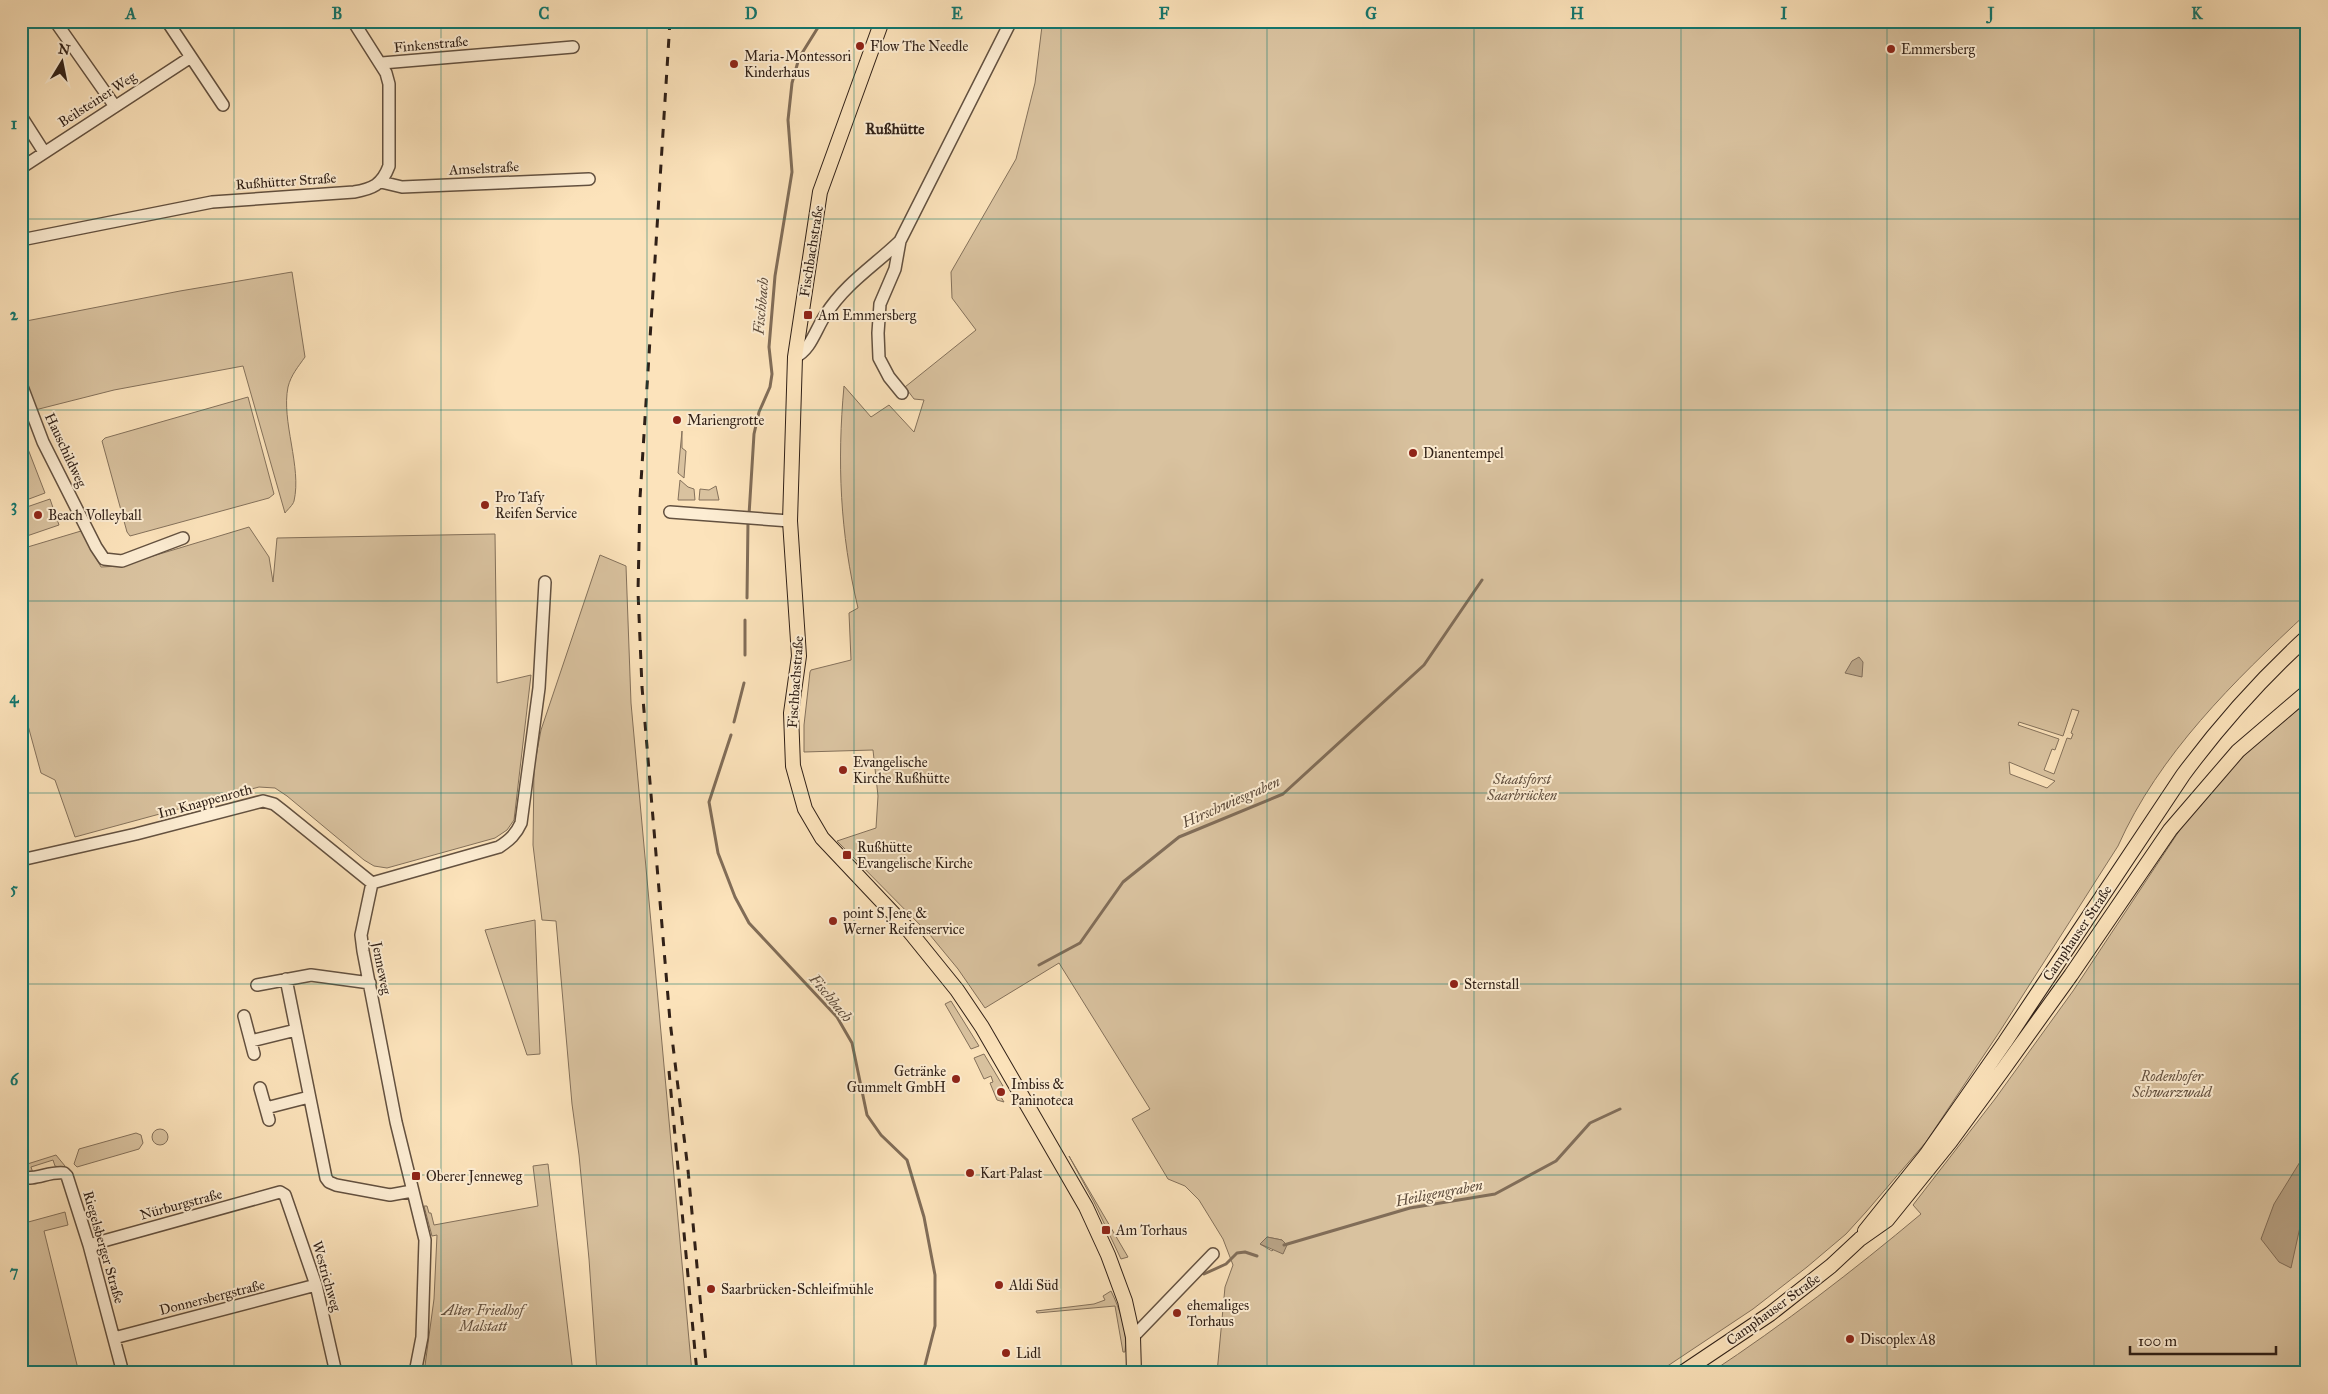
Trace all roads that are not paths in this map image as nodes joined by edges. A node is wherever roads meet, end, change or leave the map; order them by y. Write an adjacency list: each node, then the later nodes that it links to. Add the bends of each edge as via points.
1 (55, 21): 10 (street)
2 (167, 21): 7 (street)
3 (353, 21): 8 (street)
4 (882, 21): 18 (main road, Fischbachstraße, via 820,192)
5 (1011, 21): 17 (street)
6 (573, 47): 8 (street, Finkenstraße)
7 (191, 57): 9 (street); 10 (street, Beilsteiner Weg)
8 (382, 63): 15 (street, via 389,84 389,166)
9 (223, 105)
10 (114, 106): 12 (street, Beilsteiner Weg)
11 (21, 116): 12 (street)
12 (44, 152): 13 (street, Beilsteiner Weg)
13 (21, 168)
14 (589, 179): 15 (street, Amselstraße, via 402,187)
15 (381, 182): 16 (street, Rußhütter Straße, via 368,190 354,192 212,202)
16 (21, 240)
17 (900, 241): 18 (street, via 846,287 804,352); 20 (street, via 895,269 880,304 878,350 882,366)
18 (795, 357): 22 (main road, Fischbachstraße)
19 (21, 384): 23 (street, Hauschildweg, via 43,442 104,558 122,562)
20 (902, 393)
21 (670, 512): 22 (street)
22 (790, 521): 47 (main road, Fischbachstraße, via 798,642 791,719 793,766 805,809 822,838 924,946 982,1027 1086,1207 1125,1300)
23 (183, 538)
24 (545, 582): 28 (street, via 539,688 522,823 517,832 499,847)
25 (2307, 637): 43 (main road, Camphauser Straße, via 2214,733 1926,1155)
26 (2307, 692): 43 (main road, Camphauser Straße, via 2238,751 2201,792 2148,861 2071,975 1950,1142 1887,1220)
27 (21, 860): 28 (street, Im Knappenroth, via 263,801 284,811)
28 (372, 883): 30 (street, Jenneweg, via 360,934)
29 (286, 979): 30 (street, via 322,975); 31 (street); 33 (street)
30 (370, 983): 41 (street, Jenneweg)
31 (257, 985)
32 (244, 1016): 34 (street)
33 (296, 1030): 34 (street); 37 (street)
34 (251, 1042): 35 (street)
35 (254, 1054)
36 (260, 1088): 38 (street)
37 (309, 1097): 38 (street); 41 (street, via 329,1182 384,1195)
38 (266, 1108): 39 (street)
39 (269, 1120)
40 (22, 1178): 44 (street, Riegelsberger Straße, via 64,1173)
41 (412, 1191): 51 (street, Jenneweg, via 426,1250 422,1337)
42 (280, 1192): 44 (street, Nürburgstraße); 46 (street, Westrichweg, via 285,1194)
43 (1860, 1239): 53 (main road, Camphauser Straße, via 1789,1300)
44 (89, 1245): 48 (street, Riegelsberger Straße)
45 (1213, 1254): 47 (street)
46 (316, 1286): 48 (street, Donnersbergstraße); 50 (street, Westrichweg)
47 (1134, 1337): 52 (main road)
48 (114, 1338): 49 (street, Riegelsberger Straße)
49 (123, 1373)
50 (336, 1373)
51 (415, 1373)
52 (1134, 1373)
53 (1682, 1373)

